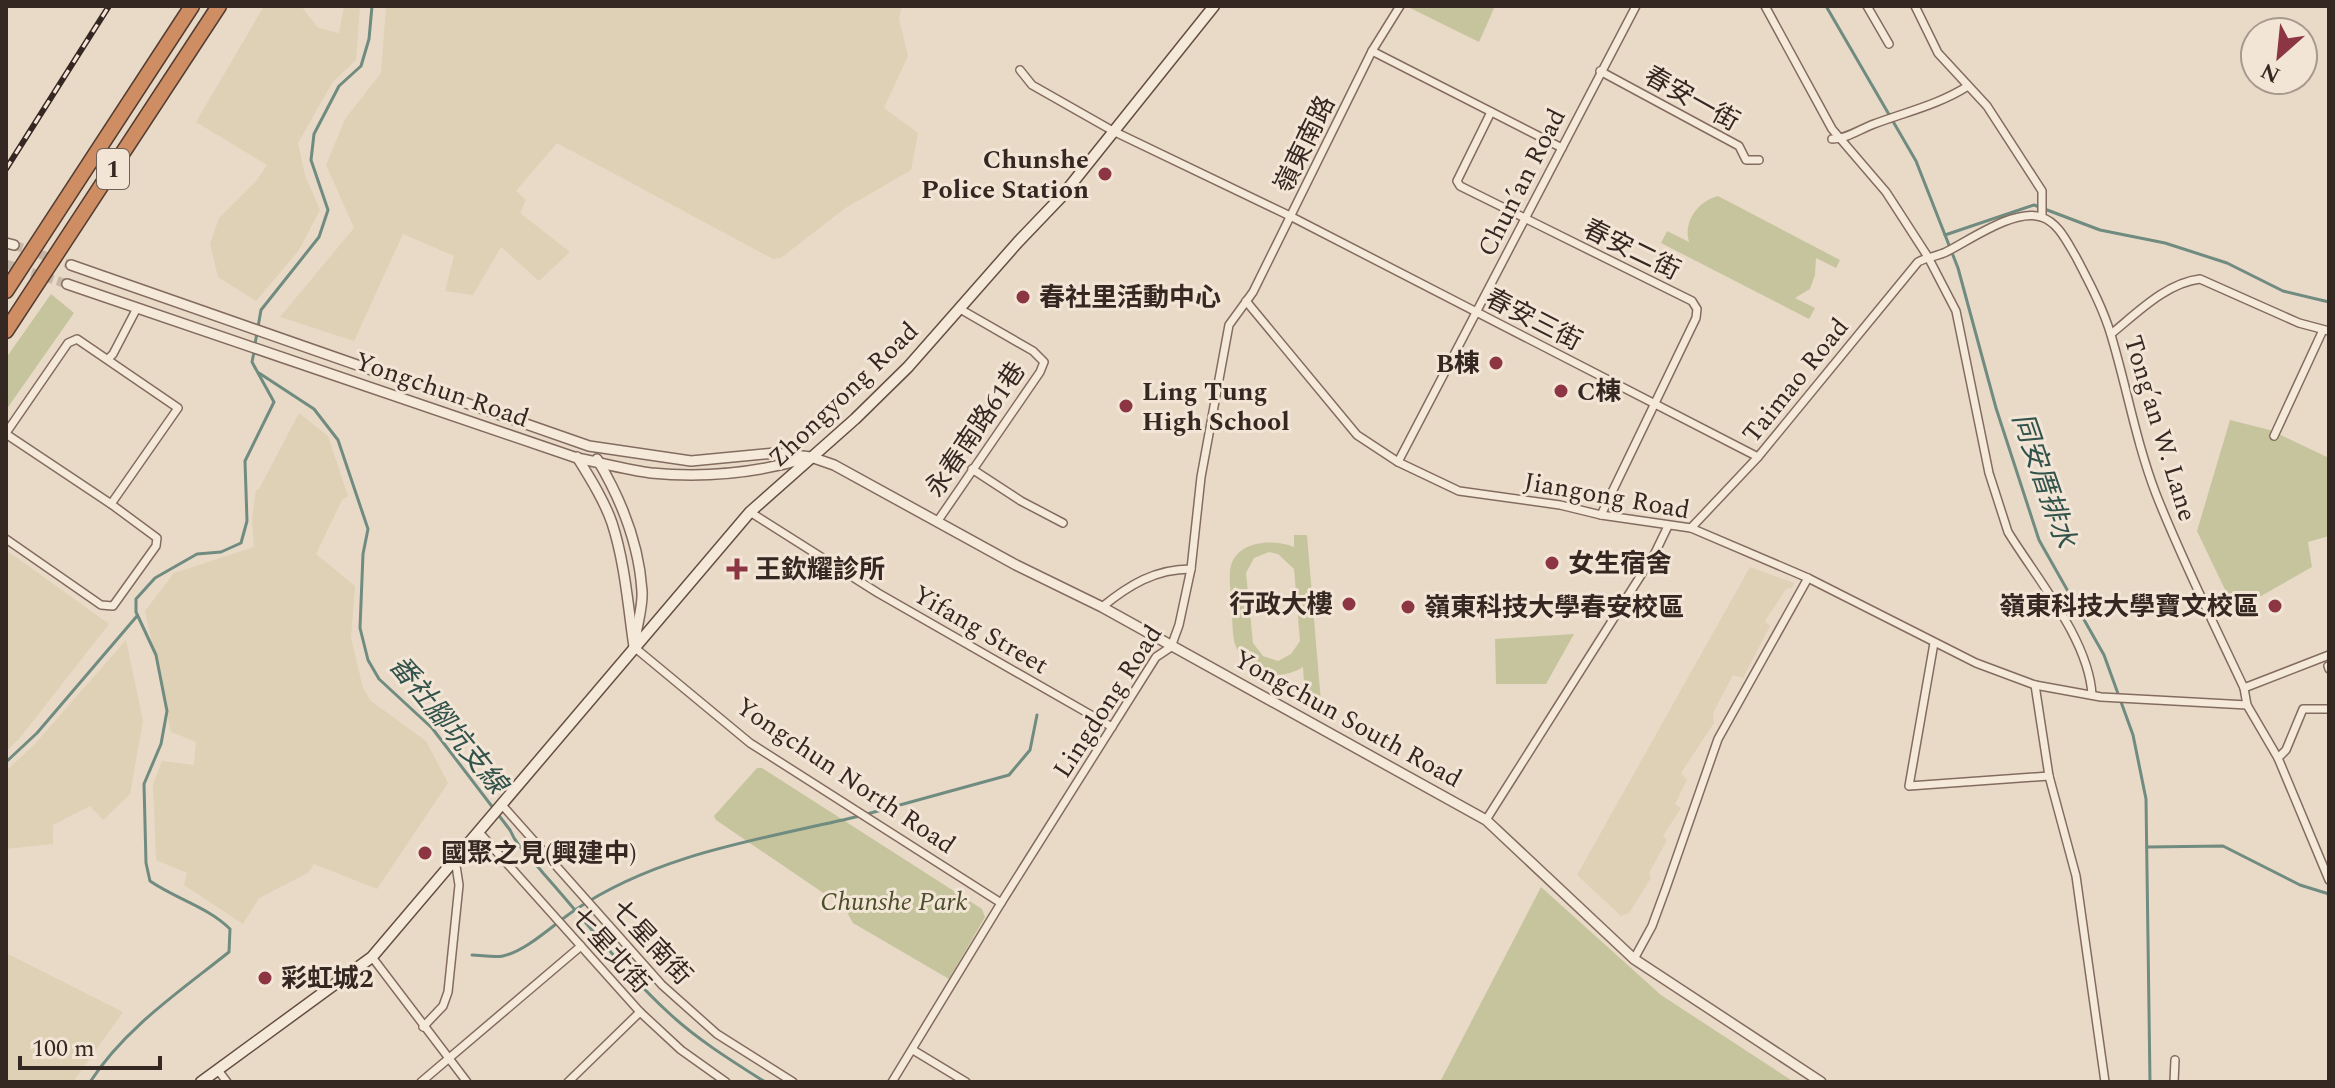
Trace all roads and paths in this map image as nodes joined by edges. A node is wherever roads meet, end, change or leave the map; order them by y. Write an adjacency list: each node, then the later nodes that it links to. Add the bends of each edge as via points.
1 (192, 6): 25 (highway, 1)
2 (219, 6): 31 (highway, 1)
3 (1214, 6): 15 (main road, Zhongyong Road)
4 (1400, 6): 10 (street, 嶺東南路)
5 (1636, 6): 12 (street, Chun’an Road)
6 (1765, 6): 16 (street)
7 (1867, 6): 9 (street)
8 (1915, 6): 13 (street, via 1938,53)
9 (1889, 44)
10 (1372, 51): 14 (street); 19 (street, 嶺東南路)
11 (1020, 70): 15 (street, via 1032,85)
12 (1600, 71): 17 (street, Chun’an Road); 18 (street, 春安一街, via 1739,146 1746,160)
13 (1968, 86): 16 (street, via 1944,101); 20 (street, via 2042,191)
14 (1491, 112): 17 (street); 21 (street, 春安二街, via 1457,181)
15 (1113, 131): 19 (street); 28 (main road, Zhongyong Road)
16 (1836, 139): 22 (street, via 1886,192)
17 (1562, 148): 21 (street, Chun’an Road)
18 (1759, 160)
19 (1290, 216): 26 (street, 嶺東南路); 29 (street, 春安三街)
20 (2042, 217): 22 (street, via 2021,216); 32 (street, Tong’an W. Lane, via 2057,227 2069,246)
21 (1525, 218): 29 (street, Chun’an Road); 34 (street, 春安二街, via 1692,301 1696,318)
22 (1928, 257): 40 (street, Taimao Road, via 1918,262); 62 (street, via 1960,323 1989,473 2008,532 2081,652)
23 (71, 265): 37 (street, Yongchun Road)
24 (67, 284): 27 (street)
25 (6, 291)
26 (1246, 301): 43 (street, Jiangong Road, via 1346,425); 53 (street, Lingdong Road, via 1229,325 1201,477)
27 (137, 308): 33 (street); 41 (street, Yongchun Road)
28 (960, 309): 39 (main road, Zhongyong Road, via 908,367); 44 (street, 永春南路61巷, via 1044,362)
29 (1477, 312): 34 (street, 春安三街); 43 (street, Chun’an Road)
30 (2326, 330): 32 (street, via 2200,279 2162,293); 36 (street)
31 (6, 331)
32 (2111, 334): 61 (street, Tong’an W. Lane, via 2155,491)
33 (108, 359): 35 (street, via 77,339 68,343); 45 (street, via 178,408)
34 (1654, 403): 40 (street, 春安三街); 47 (street, 春安二街)
35 (6, 434): 45 (street)
36 (2274, 436)
37 (566, 440): 38 (street, Yongchun Road); 41 (street)
38 (589, 446): 39 (street, Yongchun South Road, via 691,461 775,453); 42 (street)
39 (811, 457): 42 (street, via 770,469 696,474 651,473); 46 (main road, Zhongyong Road); 48 (street, Yongchun South Road)
40 (1758, 457): 51 (street, Taimao Road)
41 (577, 458): 42 (street, Yongchun Road); 57 (street, via 612,524)
42 (599, 462): 57 (street, via 638,561 643,594)
43 (1398, 462): 47 (street, Jiangong Road, via 1459,491)
44 (972, 469): 48 (street, 永春南路61巷); 49 (street)
45 (111, 504): 52 (street, via 157,538 113,606 101,605)
46 (750, 512): 57 (main road, Zhongyong Road); 65 (street, Yifang Street, via 878,593)
47 (1601, 515): 50 (street, Jiangong Road)
48 (937, 522): 55 (street, Yongchun South Road)
49 (1063, 523)
50 (1668, 526): 51 (street, Jiangong Road); 69 (street)
51 (1691, 528): 54 (street, Jiangong Road)
52 (6, 539)
53 (1191, 569): 55 (street, via 1152,575); 58 (street, Lingdong Road)
54 (1808, 578): 56 (street, Jiangong Road); 76 (street, via 1718,739 1652,926)
55 (1102, 607): 58 (street, Yongchun South Road)
56 (1934, 643): 60 (street, Jiangong Road); 67 (street, via 1909,786)
57 (634, 647): 68 (main road, Zhongyong Road); 73 (street, Yongchun North Road, via 750,743)
58 (1171, 647): 65 (street, Lingdong Road, via 1156,657); 69 (street, Yongchun South Road)
59 (2329, 655): 61 (street)
60 (2035, 685): 62 (street, Jiangong Road); 67 (street)
61 (2244, 688): 63 (street, Tong’an W. Lane)
62 (2096, 696): 63 (street, Jiangong Road)
63 (2247, 705): 66 (street)
64 (2329, 709): 66 (street, via 2303,709)
65 (1112, 727): 73 (street, Lingdong Road)
66 (2278, 758): 72 (street)
67 (2049, 776): 93 (street, via 2076,876)
68 (500, 807): 70 (main road, Zhongyong Road); 89 (street, 七星南街, via 662,985 717,1034)
69 (1486, 820): 76 (street, Yongchun South Road)
70 (481, 827): 71 (main road); 74 (street, 七星北街)
71 (455, 857): 75 (main road); 78 (street, via 459,885 448,992 443,1006)
72 (2329, 880)
73 (1001, 903): 79 (street, Lingdong Road)
74 (581, 946): 77 (street, 七星北街); 80 (street)
75 (372, 957): 78 (street); 82 (main road)
76 (1634, 959): 92 (street, Yongchun South Road)
77 (640, 1012): 87 (street); 88 (street, 七星北街)
78 (423, 1027): 80 (street)
79 (913, 1050): 90 (street, Lingdong Road); 91 (street)
80 (448, 1059): 85 (street); 86 (street)
81 (2175, 1060): 94 (street)
82 (218, 1070): 83 (main road); 84 (street)
83 (201, 1082)
84 (227, 1082)
85 (421, 1082)
86 (467, 1082)
87 (568, 1082)
88 (726, 1082)
89 (793, 1082)
90 (892, 1082)
91 (966, 1082)
92 (1821, 1082)
93 (2105, 1082)
94 (2174, 1082)

